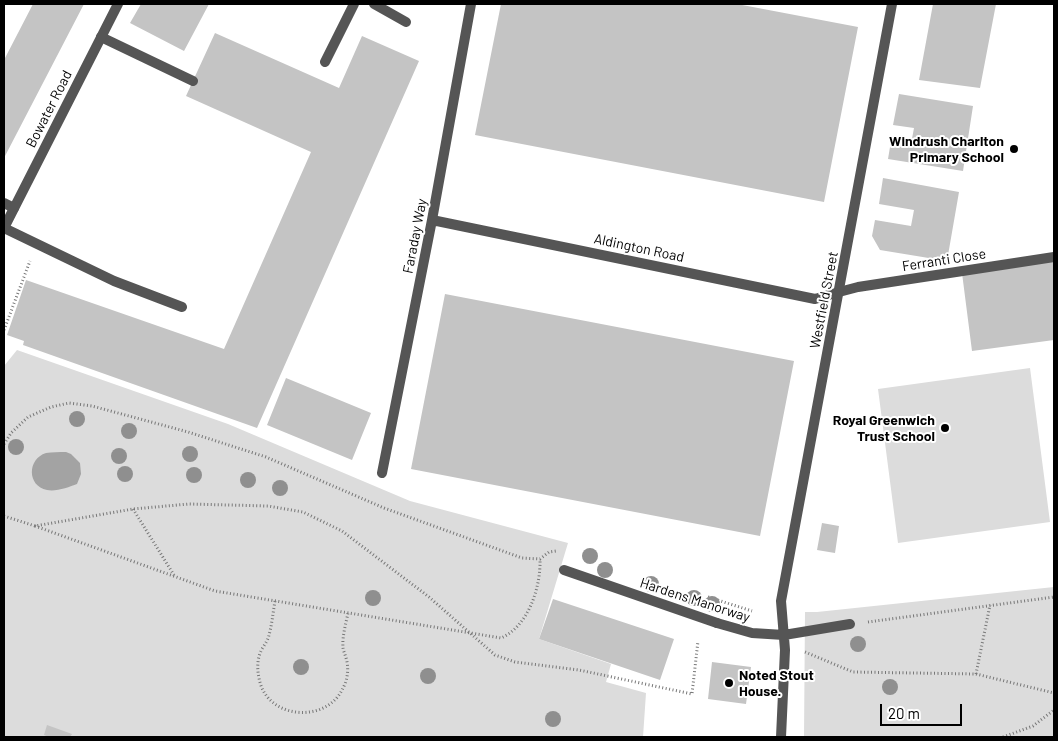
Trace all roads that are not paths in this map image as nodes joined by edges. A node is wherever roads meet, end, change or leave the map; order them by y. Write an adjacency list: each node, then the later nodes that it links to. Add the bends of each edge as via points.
1 (118, 4): 7 (street, Bowater Road)
2 (354, 4): 8 (street)
3 (374, 4): 6 (street)
4 (471, 4): 12 (street, Faraday Way)
5 (892, 4): 15 (street, Westfield Street)
6 (406, 22)
7 (101, 37): 9 (street); 11 (street, Bowater Road)
8 (325, 62)
9 (193, 81)
10 (4, 203): 11 (street)
11 (14, 208): 13 (street, Bowater Road)
12 (432, 220): 15 (street, Aldington Road, via 815,299); 17 (street, Faraday Way)
13 (4, 228): 16 (street, via 114,281)
14 (1054, 257): 15 (street, Ferranti Close)
15 (839, 292): 20 (street, Westfield Street, via 781,601)
16 (182, 308)
17 (382, 474)
18 (564, 570): 20 (street, Hardens Manorway, via 717,623 752,633)
19 (850, 624): 20 (street, Hardens Manorway)
20 (784, 636): 21 (street, Westfield Street)
21 (781, 737)

